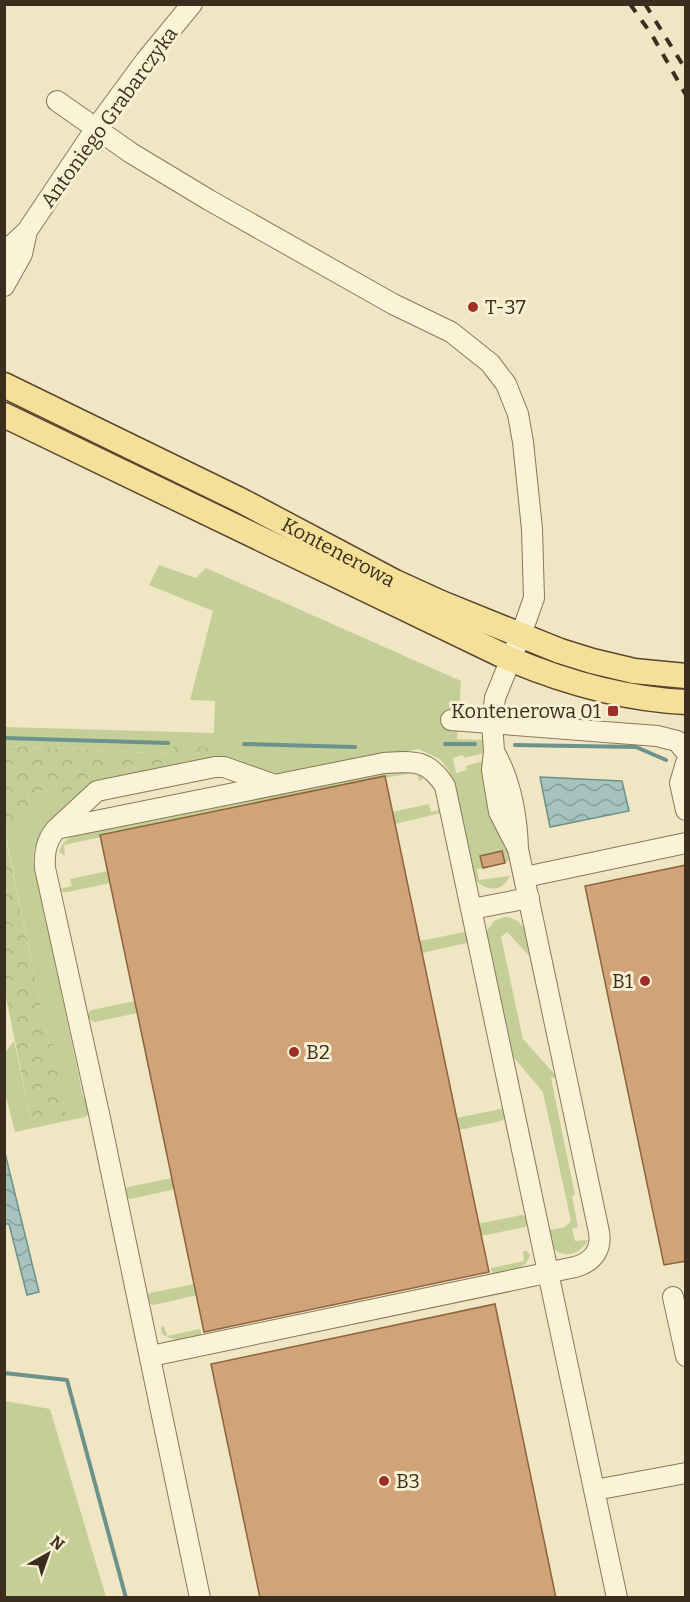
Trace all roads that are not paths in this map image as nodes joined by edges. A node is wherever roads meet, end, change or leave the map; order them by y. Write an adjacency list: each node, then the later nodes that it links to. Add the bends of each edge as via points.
1 (192, 4): 3 (street, Antoniego Grabarczyka)
2 (57, 101): 3 (street)
3 (96, 128): 4 (street, Antoniego Grabarczyka); 9 (street, via 209,200 393,304 451,332 490,363 506,384 518,414 526,474 534,598)
4 (27, 231): 5 (street, Antoniego Grabarczyka); 6 (street, Antoniego Grabarczyka, via 22,254)
5 (4, 255)
6 (4, 286)
7 (4, 385): 9 (main road, Kontenerowa, via 273,516 395,582)
8 (4, 415): 10 (main road, Kontenerowa)
9 (521, 636): 10 (street); 11 (main road, Kontenerowa, via 592,661 634,671)
10 (510, 659): 12 (main road, Kontenerowa, via 588,687 633,697); 14 (street, via 495,698)
11 (686, 676)
12 (686, 702)
13 (451, 720): 14 (street)
14 (492, 722): 15 (street, via 657,736 677,741); 21 (street, via 492,775 498,807 518,849)
15 (686, 752)
16 (686, 764): 18 (street, via 680,783)
17 (275, 784): 19 (street); 19 (street, via 215,767 97,790); 23 (street, via 384,763 427,766 445,786)
18 (686, 810)
19 (57, 829): 26 (street, via 47,844 45,868)
20 (686, 843): 21 (street)
21 (525, 877): 22 (street)
22 (529, 898): 23 (street); 24 (street, via 600,1239 596,1254 586,1263)
23 (472, 909): 24 (street)
24 (548, 1272): 26 (street); 29 (street)
25 (673, 1297): 27 (street)
26 (151, 1356): 30 (street)
27 (686, 1356)
28 (686, 1473): 29 (street)
29 (595, 1490): 31 (street)
30 (200, 1598)
31 (617, 1598)

